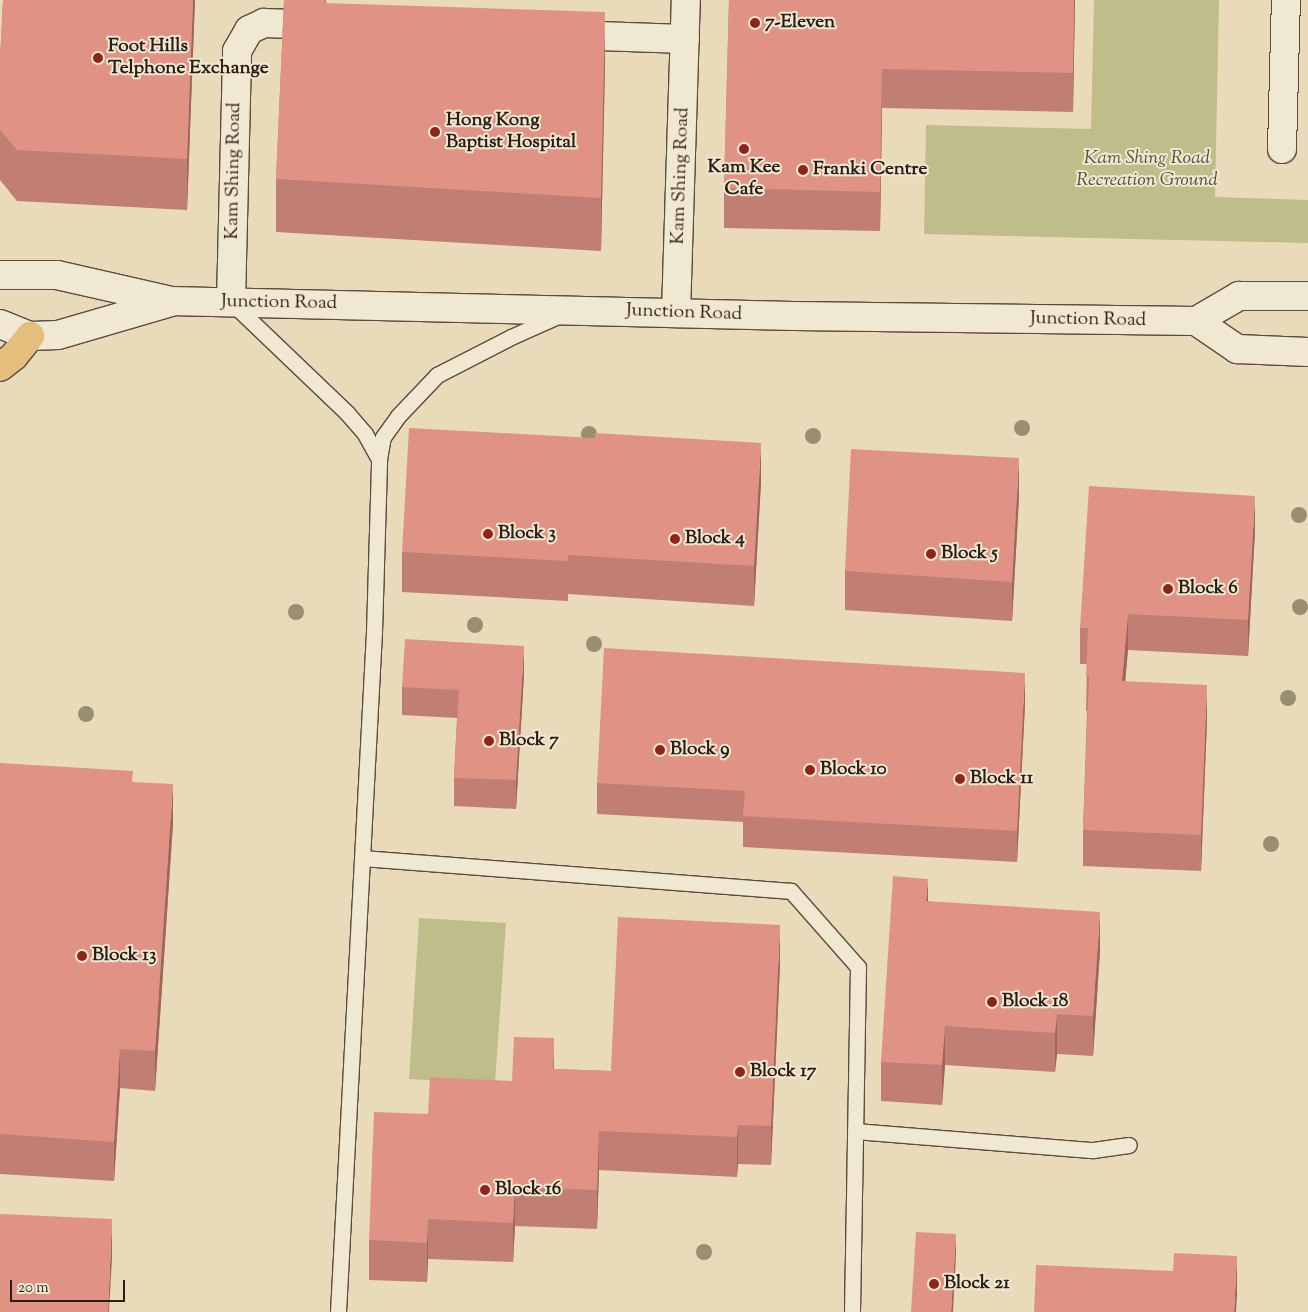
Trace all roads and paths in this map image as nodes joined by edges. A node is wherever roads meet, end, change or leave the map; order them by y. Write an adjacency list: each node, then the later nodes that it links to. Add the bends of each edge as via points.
1 (686, 0): 5 (main road, Kam Shing Road)
2 (1286, 0): 6 (main road)
3 (342, 26): 10 (main road, Kam Shing Road, via 264,23 249,30 237,51)
4 (547, 34): 5 (main road)
5 (685, 39): 12 (main road, Kam Shing Road)
6 (1282, 149)
7 (0, 275): 9 (main road, Junction Road, via 56,275)
8 (1308, 296): 13 (main road, via 1239,296)
9 (171, 301): 10 (main road, Junction Road); 15 (main road, Junction Road, via 58,335)
10 (231, 302): 11 (main road, Junction Road); 18 (lane, via 347,413 365,434)
11 (573, 310): 12 (main road, Junction Road); 18 (lane, via 437,375 383,437)
12 (676, 313): 13 (main road, Junction Road)
13 (1196, 321): 16 (main road, via 1237,348)
14 (0, 324): 15 (main road, Junction Road)
15 (30, 336): 17 (main road)
16 (1308, 352)
17 (0, 367)
18 (379, 459): 19 (lane)
19 (363, 858): 20 (lane, via 791,891 858,966); 22 (lane)
20 (855, 1131): 21 (lane, via 1093,1150); 23 (lane)
21 (1129, 1145)
22 (338, 1312)
23 (852, 1312)

